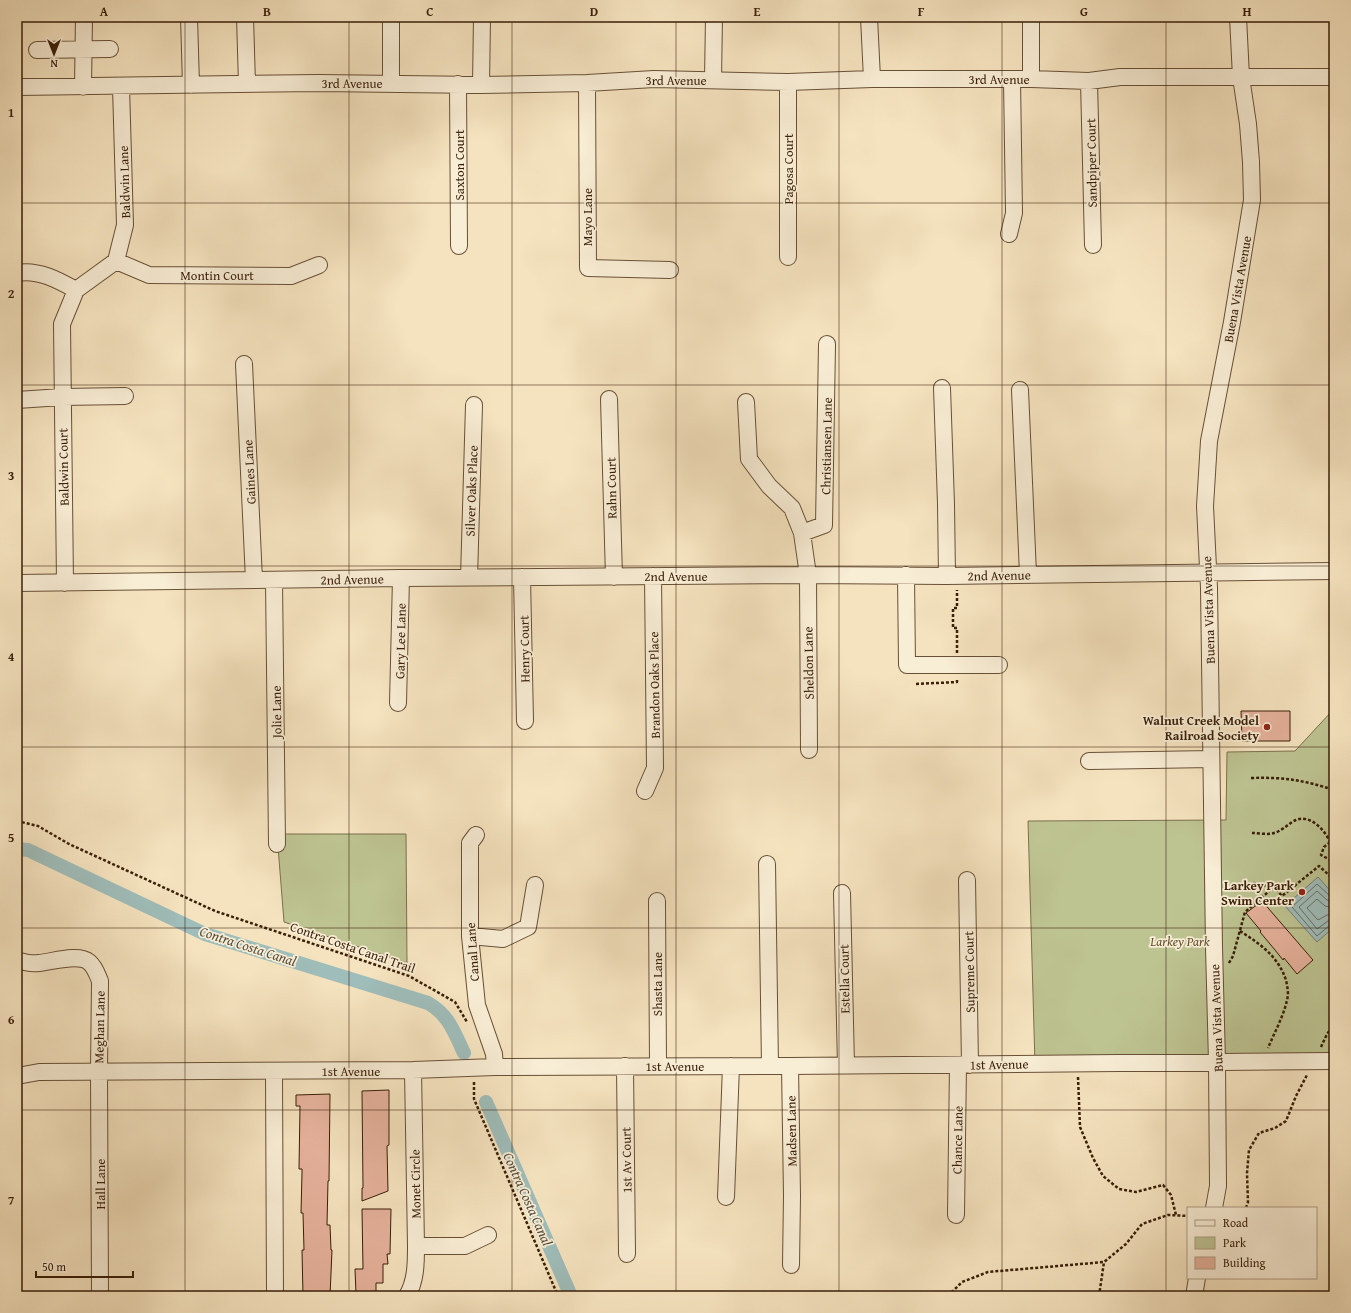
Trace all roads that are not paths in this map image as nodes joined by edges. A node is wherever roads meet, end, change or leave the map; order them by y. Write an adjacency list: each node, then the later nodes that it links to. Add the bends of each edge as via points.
1 (84, 17): 10 (street)
2 (189, 17): 26 (street)
3 (246, 17): 23 (street)
4 (391, 17): 21 (street)
5 (482, 17): 25 (street)
6 (714, 17): 18 (street)
7 (869, 17): 15 (street)
8 (1031, 17): 17 (street)
9 (1238, 17): 13 (street, Buena Vista Avenue)
10 (84, 49): 11 (street); 12 (street); 28 (street)
11 (110, 49)
12 (37, 50)
13 (1241, 77): 14 (street, 3rd Avenue); 19 (street, 3rd Avenue, via 1120,77); 51 (street, Buena Vista Avenue, via 1248,124 1252,200 1209,441 1205,506)
14 (1334, 78)
15 (872, 79): 16 (street, 3rd Avenue); 20 (street, 3rd Avenue)
16 (1012, 79): 17 (street, 3rd Avenue); 30 (street, via 1014,213)
17 (1031, 79): 19 (street, 3rd Avenue)
18 (713, 80): 20 (street, 3rd Avenue); 22 (street, 3rd Avenue, via 654,79)
19 (1089, 81): 31 (street, Sandpiper Court)
20 (788, 82): 33 (street, Pagosa Court)
21 (391, 83): 23 (street, 3rd Avenue); 24 (street, 3rd Avenue)
22 (587, 83): 25 (street, 3rd Avenue); 36 (street, Mayo Lane, via 588,268)
23 (247, 84): 26 (street, 3rd Avenue)
24 (458, 84): 25 (street, 3rd Avenue); 32 (street, Saxton Court)
25 (481, 85)
26 (191, 86): 29 (street, 3rd Avenue)
27 (17, 87): 28 (street, 3rd Avenue)
28 (83, 87): 29 (street, 3rd Avenue)
29 (121, 87): 34 (street, Baldwin Lane, via 125,224)
30 (1009, 234)
31 (1093, 244)
32 (459, 246)
33 (788, 257)
34 (116, 261): 35 (street, Montin Court, via 149,275 291,276); 38 (street)
35 (319, 265)
36 (670, 270)
37 (17, 273): 38 (street, via 28,271 58,279)
38 (76, 290): 44 (street, via 62,324)
39 (827, 344): 49 (street, Christiansen Lane, via 824,525)
40 (244, 364): 60 (street, Gaines Lane)
41 (942, 388): 62 (street)
42 (1020, 390): 52 (street)
43 (125, 396): 44 (street)
44 (62, 397): 45 (street); 64 (street, Baldwin Court)
45 (17, 400)
46 (610, 400): 56 (street, Rahn Court)
47 (746, 402): 49 (street, Sheldon Lane, via 749,459 768,486 792,508)
48 (474, 405): 58 (street, Silver Oaks Place)
49 (802, 533): 53 (street, Sheldon Lane)
50 (1334, 571): 51 (street, 2nd Avenue)
51 (1208, 572): 52 (street, 2nd Avenue); 69 (street, Buena Vista Avenue)
52 (1028, 574): 62 (street, 2nd Avenue)
53 (808, 575): 54 (street, 2nd Avenue); 55 (street, 2nd Avenue); 68 (street, Sheldon Lane)
54 (906, 575): 62 (street, 2nd Avenue); 65 (street, via 908,665)
55 (653, 576): 56 (street, 2nd Avenue); 71 (street, Brandon Oaks Place, via 655,768)
56 (614, 577): 59 (street, 2nd Avenue)
57 (401, 578): 58 (street, 2nd Avenue); 61 (street, 2nd Avenue); 66 (street, Gary Lee Lane)
58 (469, 578): 59 (street, 2nd Avenue)
59 (522, 578): 67 (street, Henry Court)
60 (254, 580): 61 (street, 2nd Avenue); 64 (street, 2nd Avenue)
61 (274, 580): 73 (street, Jolie Lane)
62 (952, 582)
63 (17, 583): 64 (street, 2nd Avenue)
64 (65, 583)
65 (999, 665)
66 (398, 703)
67 (525, 721)
68 (809, 750)
69 (1211, 759): 70 (street); 82 (street, Buena Vista Avenue)
70 (1089, 761)
71 (645, 791)
72 (476, 835): 79 (street, Canal Lane, via 470,843)
73 (277, 844)
74 (767, 864): 88 (street)
75 (968, 880): 84 (street, Supreme Court)
76 (535, 885): 79 (street, via 528,927 503,939)
77 (842, 893): 83 (street, Estella Court)
78 (657, 901): 86 (street, Shasta Lane)
79 (470, 936): 90 (street, Canal Lane, via 477,1005 494,1054)
80 (17, 960): 93 (street, Meghan Lane, via 38,963 81,959 88,961 96,971 100,981)
81 (1334, 1060): 82 (street, 1st Avenue)
82 (1217, 1062): 84 (street, 1st Avenue); 96 (street, Buena Vista Avenue, via 1218,1186)
83 (846, 1065): 84 (street, 1st Avenue); 89 (street, 1st Avenue)
84 (964, 1065): 97 (street, Chance Lane)
85 (625, 1066): 86 (street, 1st Avenue); 90 (street, 1st Avenue); 100 (street, 1st Av Court)
86 (658, 1066): 87 (street, 1st Avenue)
87 (731, 1066): 88 (street, 1st Avenue); 95 (street)
88 (770, 1066): 89 (street, 1st Avenue)
89 (790, 1066): 101 (street, Madsen Lane)
90 (495, 1067): 91 (street, 1st Avenue)
91 (413, 1070): 92 (street, 1st Avenue); 99 (street, Monet Circle)
92 (274, 1071): 93 (street, 1st Avenue); 104 (street)
93 (99, 1072): 94 (street, 1st Avenue, via 39,1072); 103 (street, Hall Lane)
94 (17, 1076)
95 (726, 1197)
96 (1214, 1207)
97 (956, 1215)
98 (488, 1235): 99 (street, via 465,1246)
99 (416, 1246): 105 (street, Monet Circle, via 415,1271)
100 (627, 1254)
101 (791, 1265)
102 (1197, 1279): 106 (street)
103 (100, 1296)
104 (275, 1296)
105 (407, 1296)
106 (1194, 1296)

